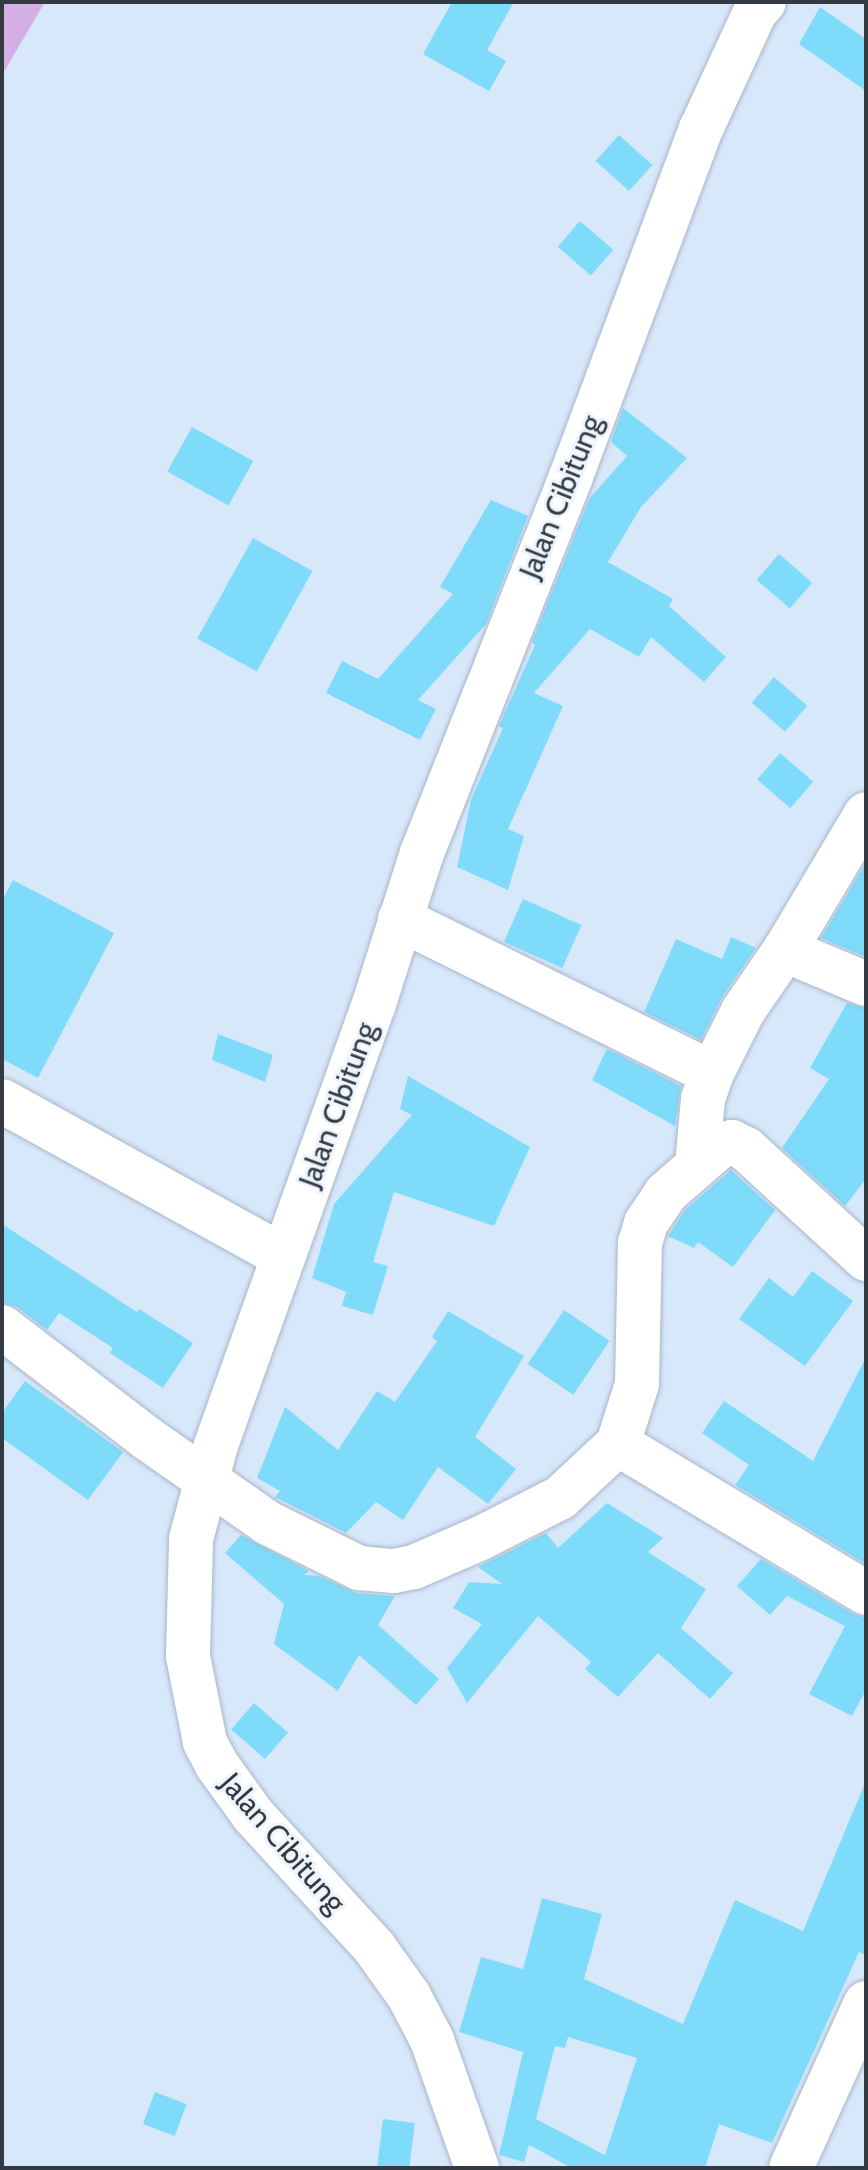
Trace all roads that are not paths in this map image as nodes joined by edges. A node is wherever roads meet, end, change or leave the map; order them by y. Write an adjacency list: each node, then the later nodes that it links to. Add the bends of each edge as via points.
1 (757, 5): 3 (street, Jalan Cibitung, via 659,236)
2 (866, 814): 4 (street)
3 (400, 919): 6 (street); 9 (street, Jalan Cibitung)
4 (785, 950): 5 (street); 6 (street, via 743,1011)
5 (866, 984)
6 (712, 1073): 8 (street, via 703,1099)
7 (2, 1101): 9 (street)
8 (697, 1165): 10 (street, via 727,1143 737,1144 782,1178); 12 (street, via 654,1207 640,1243 637,1384)
9 (283, 1256): 13 (street, Jalan Cibitung)
10 (866, 1259)
11 (2, 1327): 13 (street)
12 (618, 1444): 13 (street, via 560,1498 481,1538 394,1571 344,1563 268,1523); 14 (street)
13 (206, 1478): 16 (street, Jalan Cibitung, via 187,1567 188,1656 205,1742 253,1815 374,1947 409,1996 432,2040)
14 (866, 1593)
15 (866, 2003): 17 (street)
16 (475, 2166)
17 (791, 2168)

